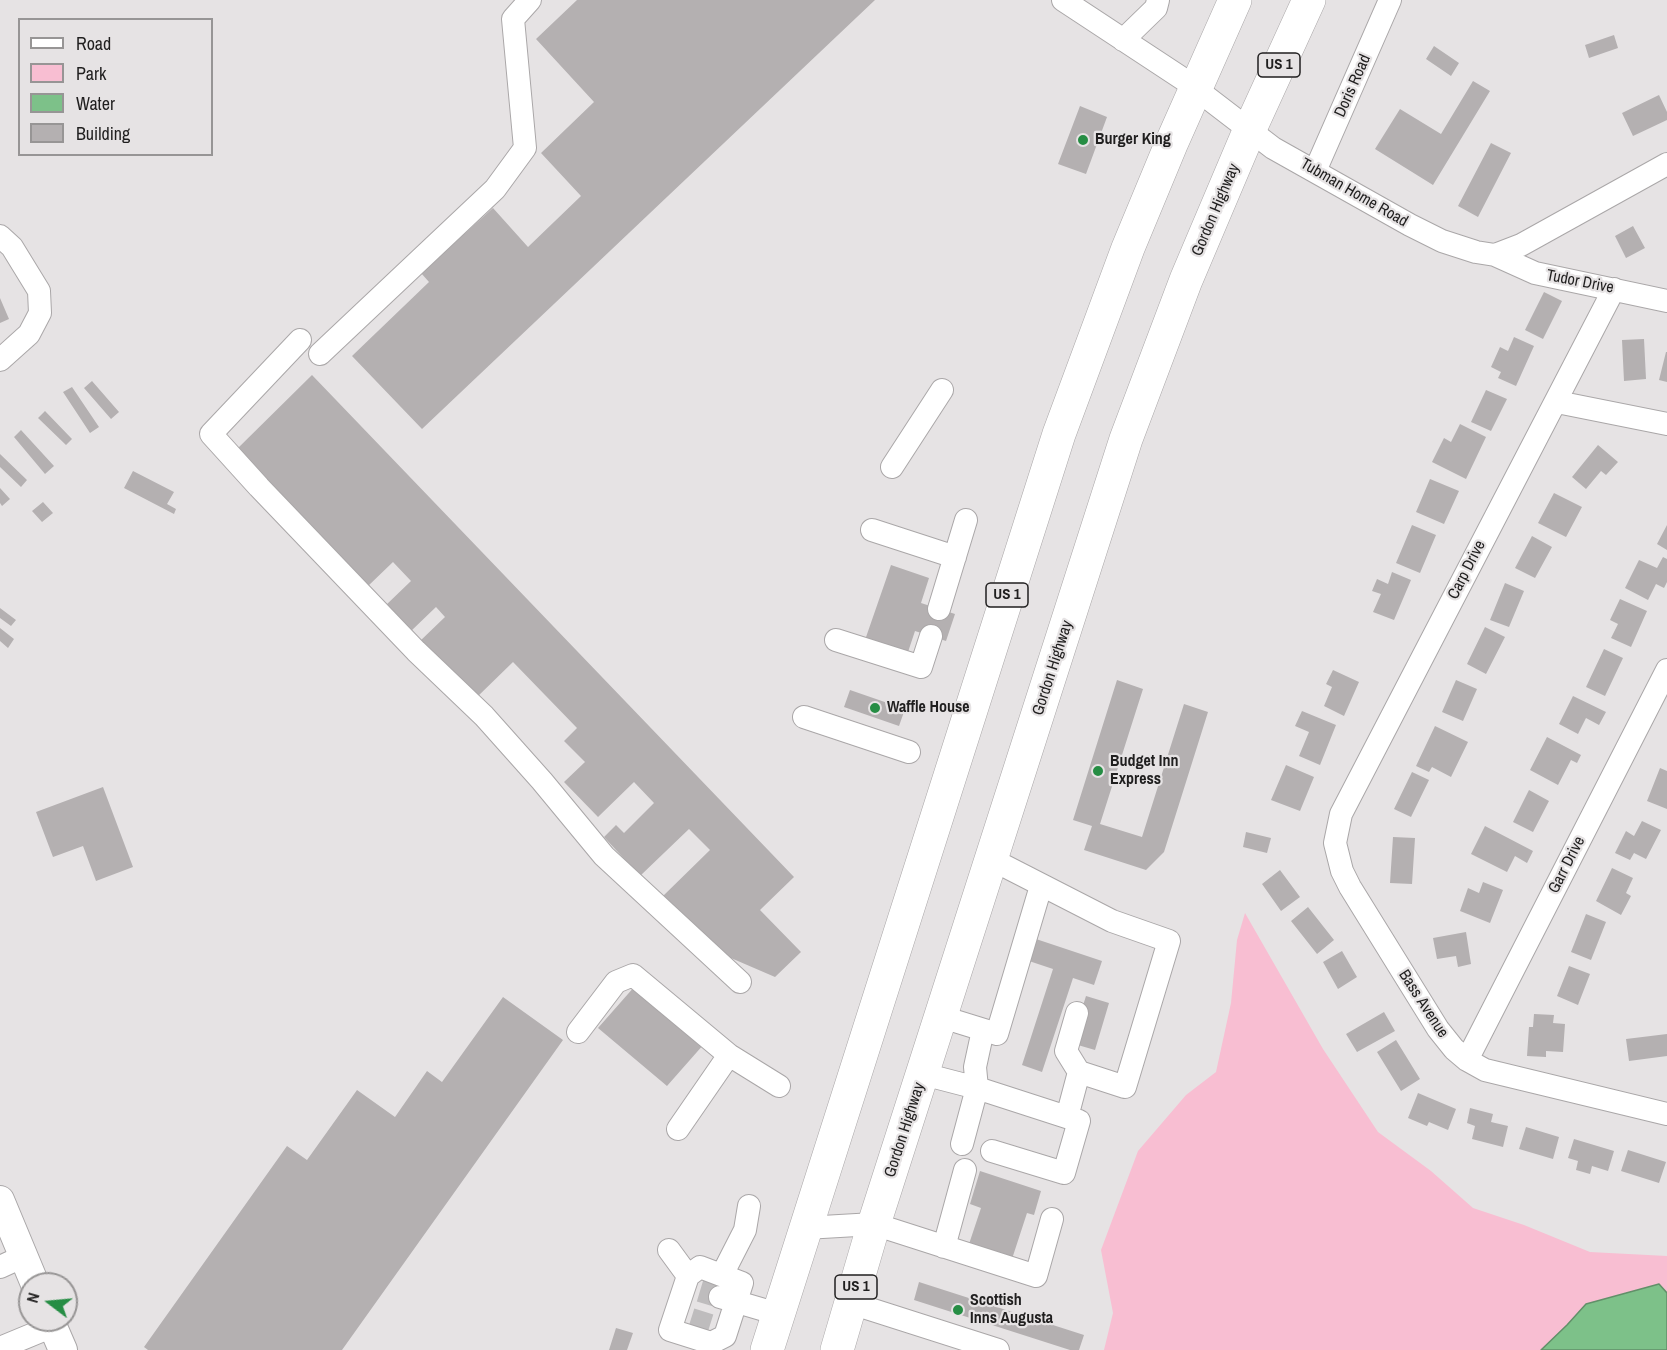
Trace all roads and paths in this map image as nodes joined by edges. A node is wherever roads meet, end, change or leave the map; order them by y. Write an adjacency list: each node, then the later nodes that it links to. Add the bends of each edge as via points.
1 (530, 0): 17 (street, via 513,19 525,148 495,189)
2 (1063, 0): 7 (street, Tubman Home Road)
3 (1158, 0): 7 (street, via 1156,8)
4 (1235, 0): 8 (highway, US 1)
5 (1309, 0): 9 (highway, Gordon Highway / US 1)
6 (1390, 0): 11 (street, Doris Road)
7 (1123, 40): 8 (street, Tubman Home Road)
8 (1195, 88): 9 (street, Tubman Home Road); 56 (highway, US 1, via 1128,248 1059,434)
9 (1250, 129): 11 (street, Tubman Home Road, via 1273,148); 33 (highway, Gordon Highway / US 1, via 1186,280 1126,439)
10 (1667, 164): 13 (street, via 1521,245)
11 (1315, 171): 13 (street, Tubman Home Road, via 1443,241)
12 (0, 236): 18 (street, via 12,247 39,291 40,313 29,334)
13 (1495, 255): 14 (street, Tudor Drive, via 1535,273)
14 (1614, 289): 15 (street, Tudor Drive); 20 (street, Carp Drive)
15 (1667, 301)
16 (300, 340): 35 (street, via 211,434 416,651 484,716 604,856)
17 (320, 354)
18 (0, 360)
19 (942, 390): 22 (street)
20 (1557, 402): 21 (street); 32 (street, Carp Drive, via 1341,814 1335,836)
21 (1667, 424)
22 (892, 467)
23 (966, 520): 25 (street)
24 (872, 530): 25 (street)
25 (955, 557): 26 (street)
26 (939, 609)
27 (931, 636): 28 (street, via 921,667)
28 (836, 640)
29 (1667, 670): 41 (street, Garr Drive)
30 (804, 717): 31 (street)
31 (909, 752)
32 (1336, 856): 41 (street, Bass Avenue, via 1350,887 1438,1029)
33 (991, 859): 34 (street); 37 (highway, Gordon Highway / US 1)
34 (1041, 886): 38 (street, via 997,1034); 42 (street, via 1112,921 1169,941 1125,1087)
35 (740, 982)
36 (1077, 1013): 42 (street, via 1066,1051)
37 (942, 1017): 38 (street); 43 (highway, Gordon Highway / US 1)
38 (983, 1030): 45 (street, via 975,1067)
39 (578, 1032): 40 (street, via 616,982 633,975)
40 (729, 1055): 44 (street); 48 (street)
41 (1467, 1060): 46 (street, Bass Avenue, via 1485,1070)
42 (1079, 1072): 47 (street)
43 (923, 1074): 45 (street); 55 (highway, Gordon Highway / US 1)
44 (779, 1086)
45 (977, 1088): 47 (street); 49 (street)
46 (1667, 1114)
47 (1067, 1118): 50 (street, via 1079,1121 1064,1173)
48 (678, 1129)
49 (962, 1144)
50 (992, 1151)
51 (965, 1170): 57 (street)
52 (0, 1200): 59 (main road)
53 (749, 1206): 60 (street, via 745,1230)
54 (1052, 1219): 57 (street, via 1036,1276)
55 (874, 1224): 56 (street); 57 (street); 61 (highway, Gordon Highway / US 1)
56 (805, 1228): 62 (highway, US 1)
57 (944, 1246)
58 (669, 1250): 60 (street)
59 (12, 1262)
60 (709, 1288): 60 (street, via 701,1322); 62 (street)
61 (851, 1304): 66 (highway, Gordon Highway / US 1); 67 (street)
62 (778, 1314): 65 (highway, US 1)
63 (55, 1332): 64 (street)
64 (0, 1348)
65 (766, 1350)
66 (837, 1350)
67 (998, 1350)

